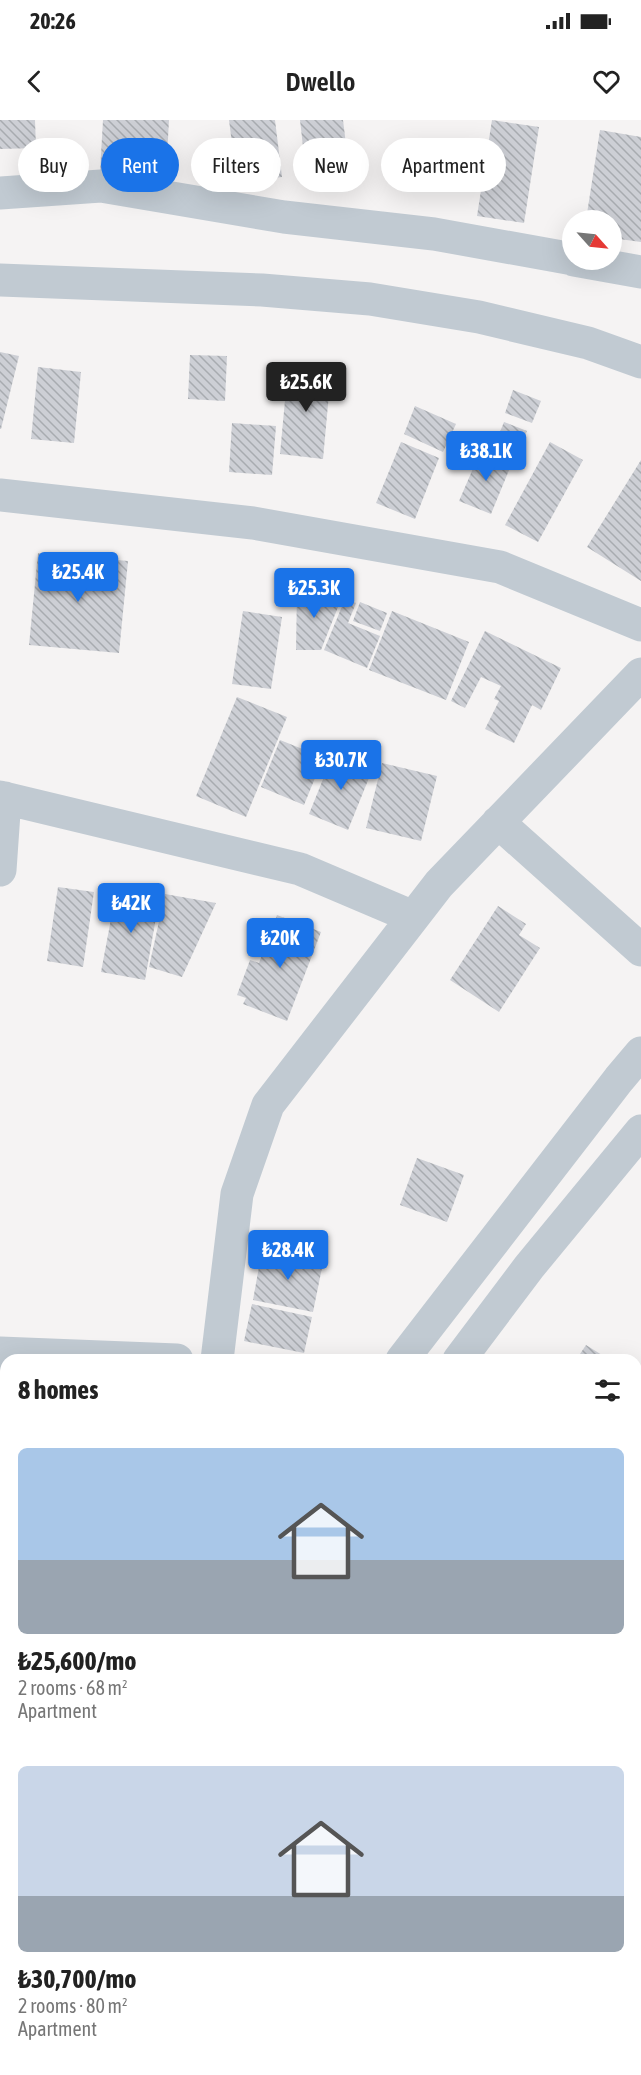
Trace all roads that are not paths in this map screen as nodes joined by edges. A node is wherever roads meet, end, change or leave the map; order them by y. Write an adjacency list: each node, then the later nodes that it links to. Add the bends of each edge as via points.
1 (0, 193): 2 (street, via 101,186 284,217 434,234)
2 (562, 257)
3 (622, 268): 4 (street)
4 (641, 272)
5 (0, 280): 6 (street, via 262,290 370,299 490,319 588,343)
6 (641, 362)
7 (0, 495): 8 (street, via 253,523 500,567)
8 (641, 625)
9 (641, 674): 11 (street)
10 (2, 798): 12 (street); 13 (street, via 300,869)
11 (498, 822): 13 (street); 14 (street)
12 (0, 870)
13 (413, 917): 19 (street, via 268,1105 237,1194)
14 (641, 950)
15 (641, 1053): 20 (street)
16 (641, 1131): 21 (street)
17 (0, 1353): 18 (street)
18 (25, 1354)
19 (218, 1354)
20 (407, 1354)
21 (464, 1354)

